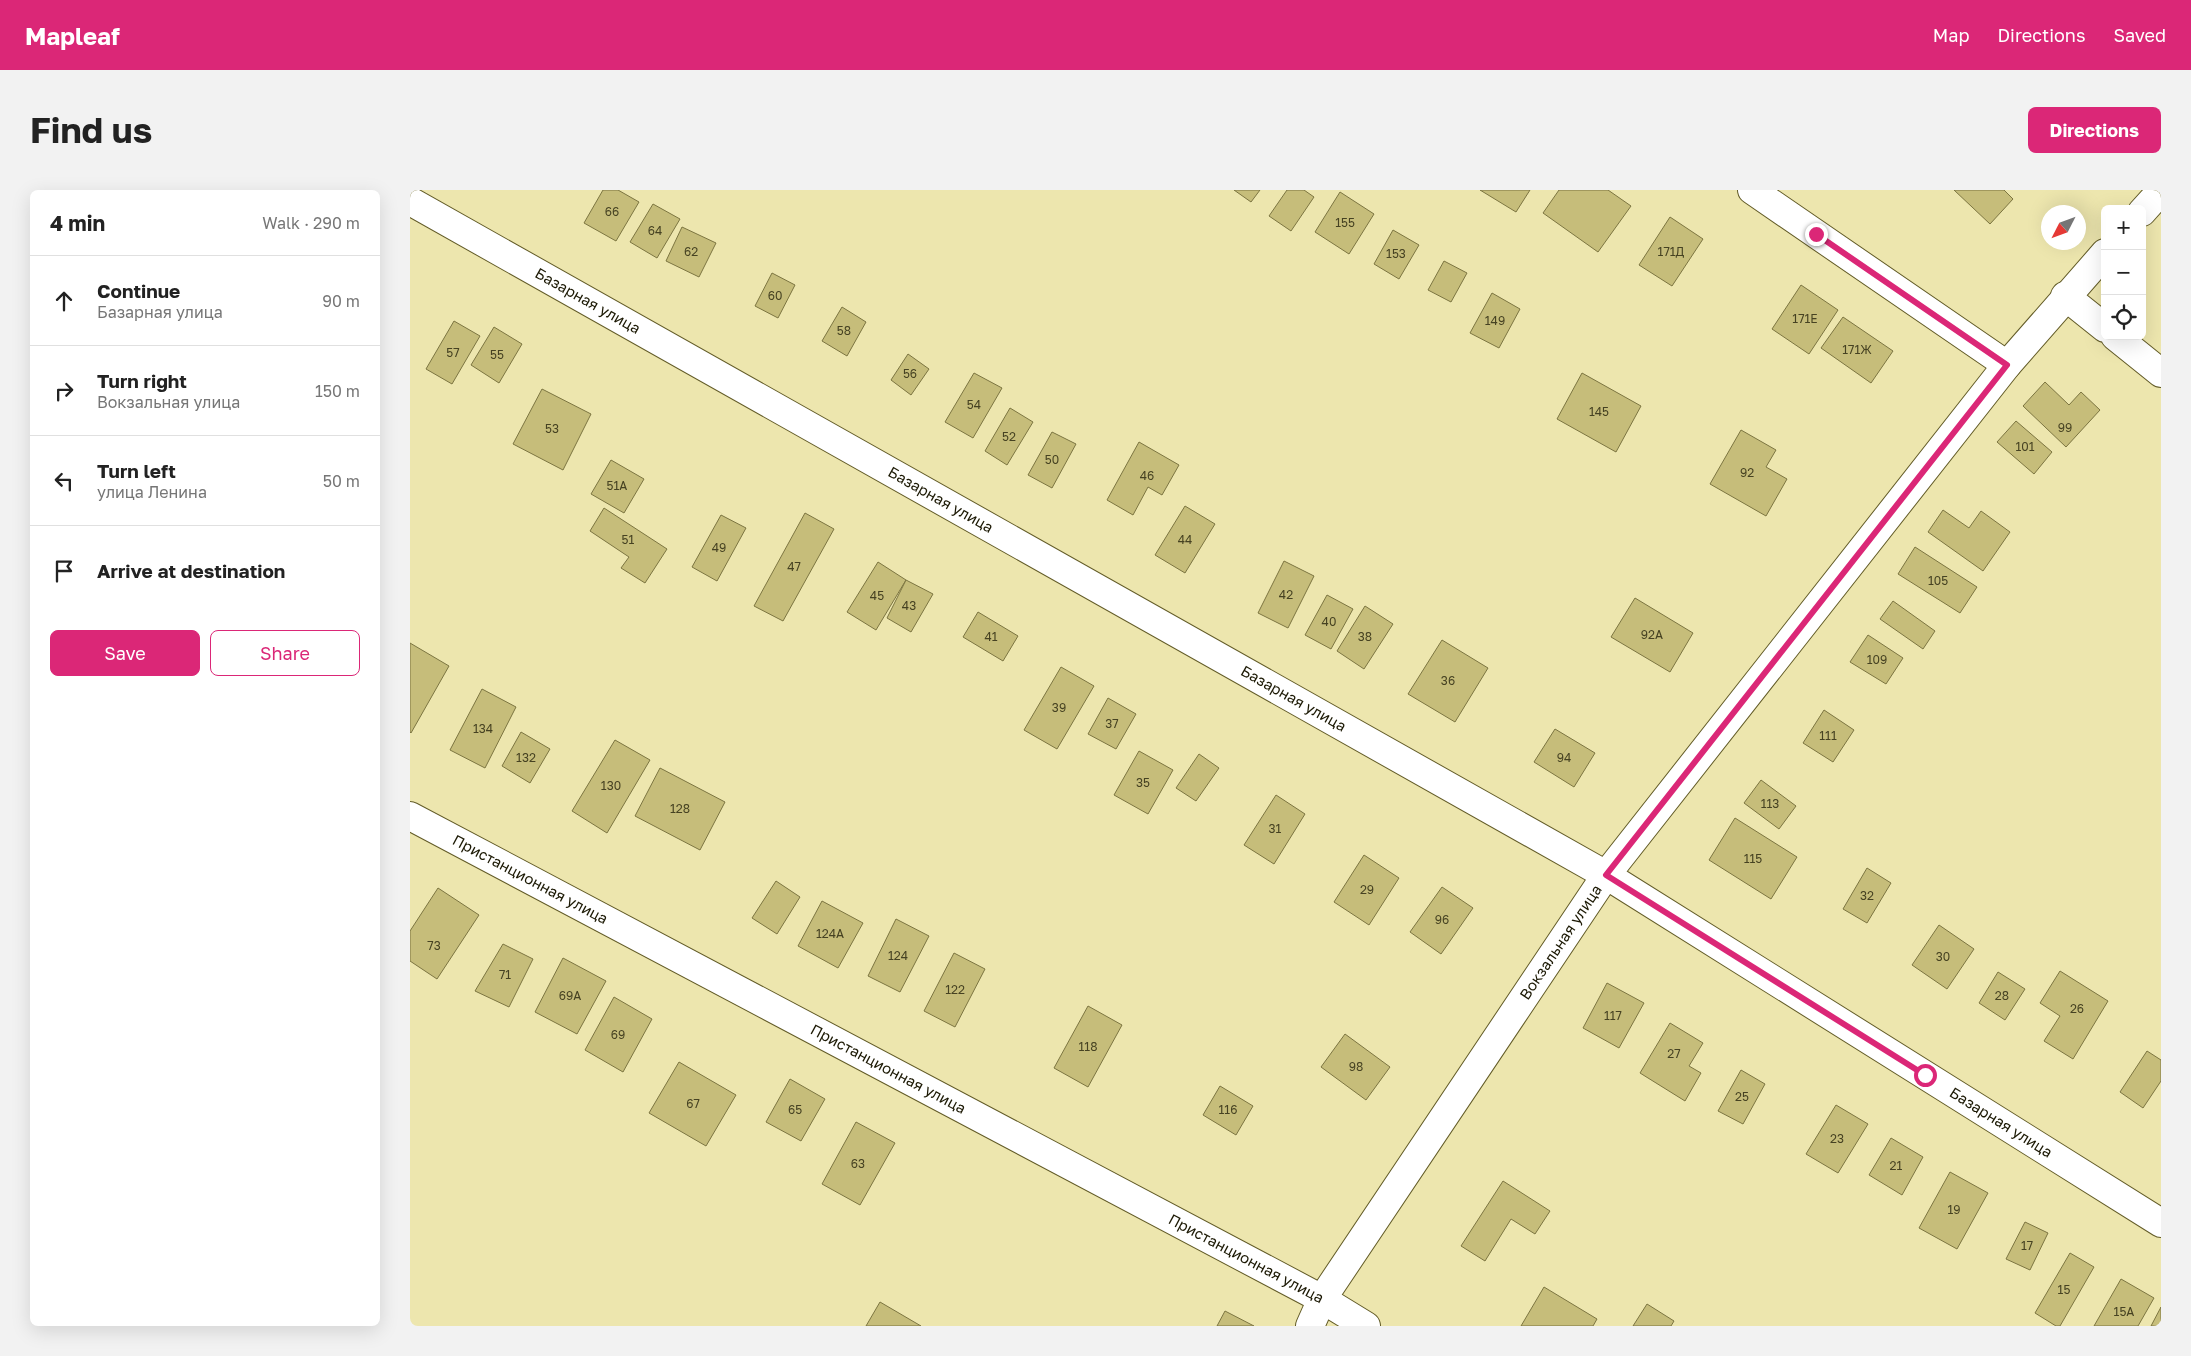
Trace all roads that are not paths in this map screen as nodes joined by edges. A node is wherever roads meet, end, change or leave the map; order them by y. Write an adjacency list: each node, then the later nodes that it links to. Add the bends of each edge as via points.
1 (1752, 190): 9 (street)
2 (2161, 192): 4 (street)
3 (410, 201): 12 (street, Базарная улица)
4 (2146, 208)
5 (2101, 257): 6 (street, Вокзальная улица)
6 (2066, 296): 7 (street); 9 (street, Вокзальная улица)
7 (2101, 325)
8 (2120, 340): 10 (street)
9 (2007, 365): 12 (street, Вокзальная улица)
10 (2161, 373)
11 (410, 816): 14 (street, Пристанционная улица)
12 (1606, 875): 13 (street, Базарная улица); 14 (street, Вокзальная улица)
13 (2161, 1223)
14 (1322, 1299): 15 (street, Вокзальная улица); 16 (street, Пристанционная улица)
15 (1310, 1326)
16 (1366, 1326)

